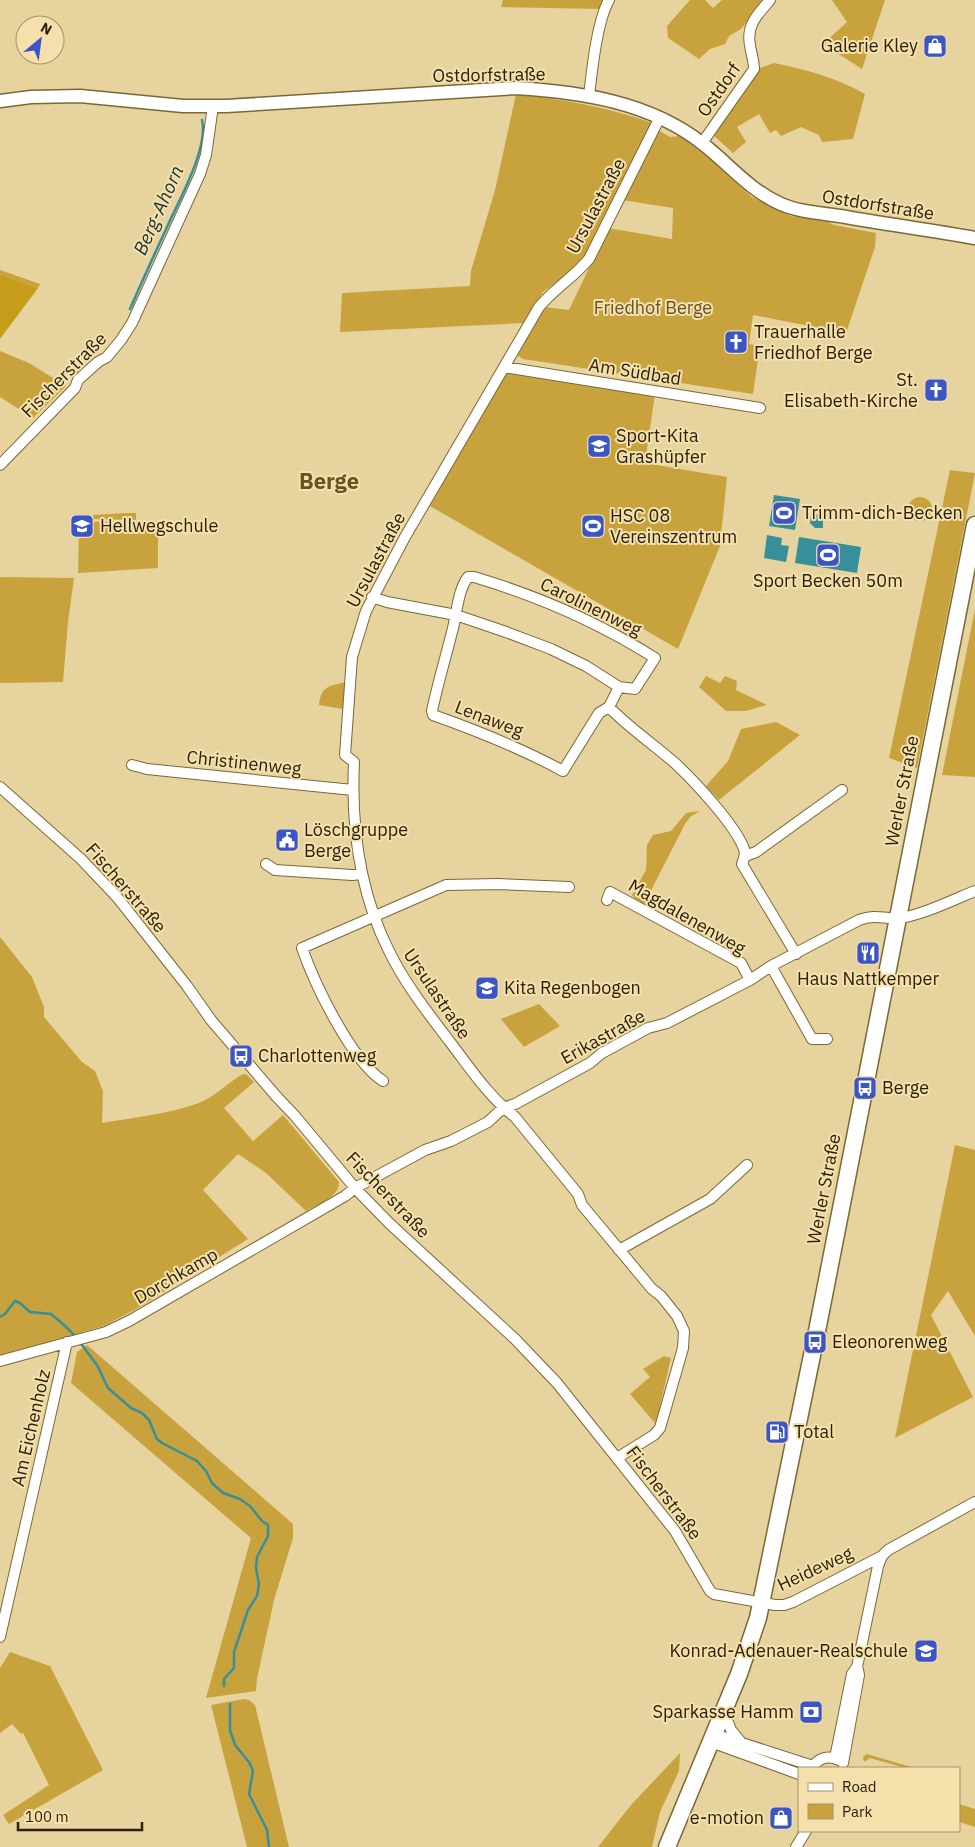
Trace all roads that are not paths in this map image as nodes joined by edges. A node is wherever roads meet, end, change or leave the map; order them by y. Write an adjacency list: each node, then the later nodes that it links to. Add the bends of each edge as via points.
1 (609, 0): 3 (street, via 600,27)
2 (770, 0): 7 (street, Ostdorf, via 750,30 754,69)
3 (589, 96): 5 (street, Ostdorfstraße, via 516,88); 6 (street, Ostdorfstraße)
4 (0, 101): 5 (street, Ostdorfstraße, via 80,96)
5 (213, 106): 11 (street, Fischerstraße, via 200,174 132,323 107,357 78,380 75,388)
6 (660, 117): 7 (street, Ostdorfstraße); 9 (street, Ursulastraße, via 589,259 578,272 551,292 539,307)
7 (702, 143): 8 (street, Ostdorfstraße, via 757,191 783,205)
8 (975, 238)
9 (504, 367): 10 (street, Am Südbad); 14 (street, Ursulastraße)
10 (760, 408)
11 (0, 465)
12 (975, 525): 29 (main road, Werler Straße)
13 (463, 584): 15 (street, Lenaweg); 16 (street, Carolinenweg, via 468,577 474,577 548,602 595,623 655,658 635,689)
14 (372, 597): 15 (street); 20 (street, Ursulastraße, via 352,657 345,754 354,762)
15 (456, 615): 16 (street, via 551,649); 17 (street, Lenaweg, via 433,715 525,750 563,771 599,713)
16 (619, 687): 17 (street, Lenaweg)
17 (609, 707): 22 (street, via 698,787 736,835)
18 (132, 765): 20 (street, Christinenweg)
19 (0, 787): 37 (street, Fischerstraße, via 108,886 217,1027)
20 (353, 790): 24 (street, Ursulastraße)
21 (842, 790): 22 (street, via 756,852)
22 (745, 856): 30 (street, via 742,864)
23 (266, 864): 24 (street, via 275,870)
24 (362, 874): 28 (street, Ursulastraße)
25 (569, 887): 28 (street, via 446,885)
26 (975, 891): 29 (street, Erikastraße)
27 (607, 900): 32 (street, Magdalenenweg, via 610,892 740,963)
28 (374, 917): 34 (street, via 302,948 338,1024 372,1074); 35 (street, Ursulastraße, via 404,980 428,1016)
29 (898, 918): 30 (street, Erikastraße, via 869,916); 44 (main road, Werler Straße)
30 (796, 954): 31 (street, Erikastraße)
31 (770, 966): 32 (street, Erikastraße); 33 (street, via 812,1039)
32 (750, 980): 35 (street, Erikastraße, via 667,1023 648,1028 590,1063)
33 (827, 1040)
34 (383, 1081)
35 (503, 1108): 37 (street, Erikastraße, via 488,1122 425,1150); 38 (street, Ursulastraße, via 515,1117 578,1194 582,1205)
36 (747, 1165): 38 (street, via 710,1199)
37 (355, 1188): 39 (street, Dorchkamp, via 130,1321); 41 (street, Fischerstraße, via 515,1339 557,1383)
38 (619, 1250): 41 (street, Ursulastraße, via 677,1316 682,1324 684,1340 660,1428 654,1436)
39 (75, 1341): 40 (street, Dorchkamp); 45 (street, Am Eichenholz)
40 (0, 1361)
41 (618, 1458): 44 (street, Fischerstraße, via 675,1531 710,1591 718,1596)
42 (975, 1502): 43 (street, Heideweg)
43 (882, 1556): 44 (street, Heideweg, via 793,1602 784,1605); 49 (street, Heideweg, via 857,1667 852,1674)
44 (762, 1603): 46 (main road, Werler Straße)
45 (0, 1637)
46 (724, 1712): 47 (main road, Werler Straße); 48 (street, via 731,1730)
47 (712, 1738): 48 (street); 51 (street); 53 (main road, Werler Straße)
48 (740, 1741): 50 (street)
49 (841, 1763): 50 (street, via 825,1757)
50 (812, 1767)
51 (798, 1774)
52 (805, 1832): 54 (street)
53 (667, 1847)
54 (796, 1847)

